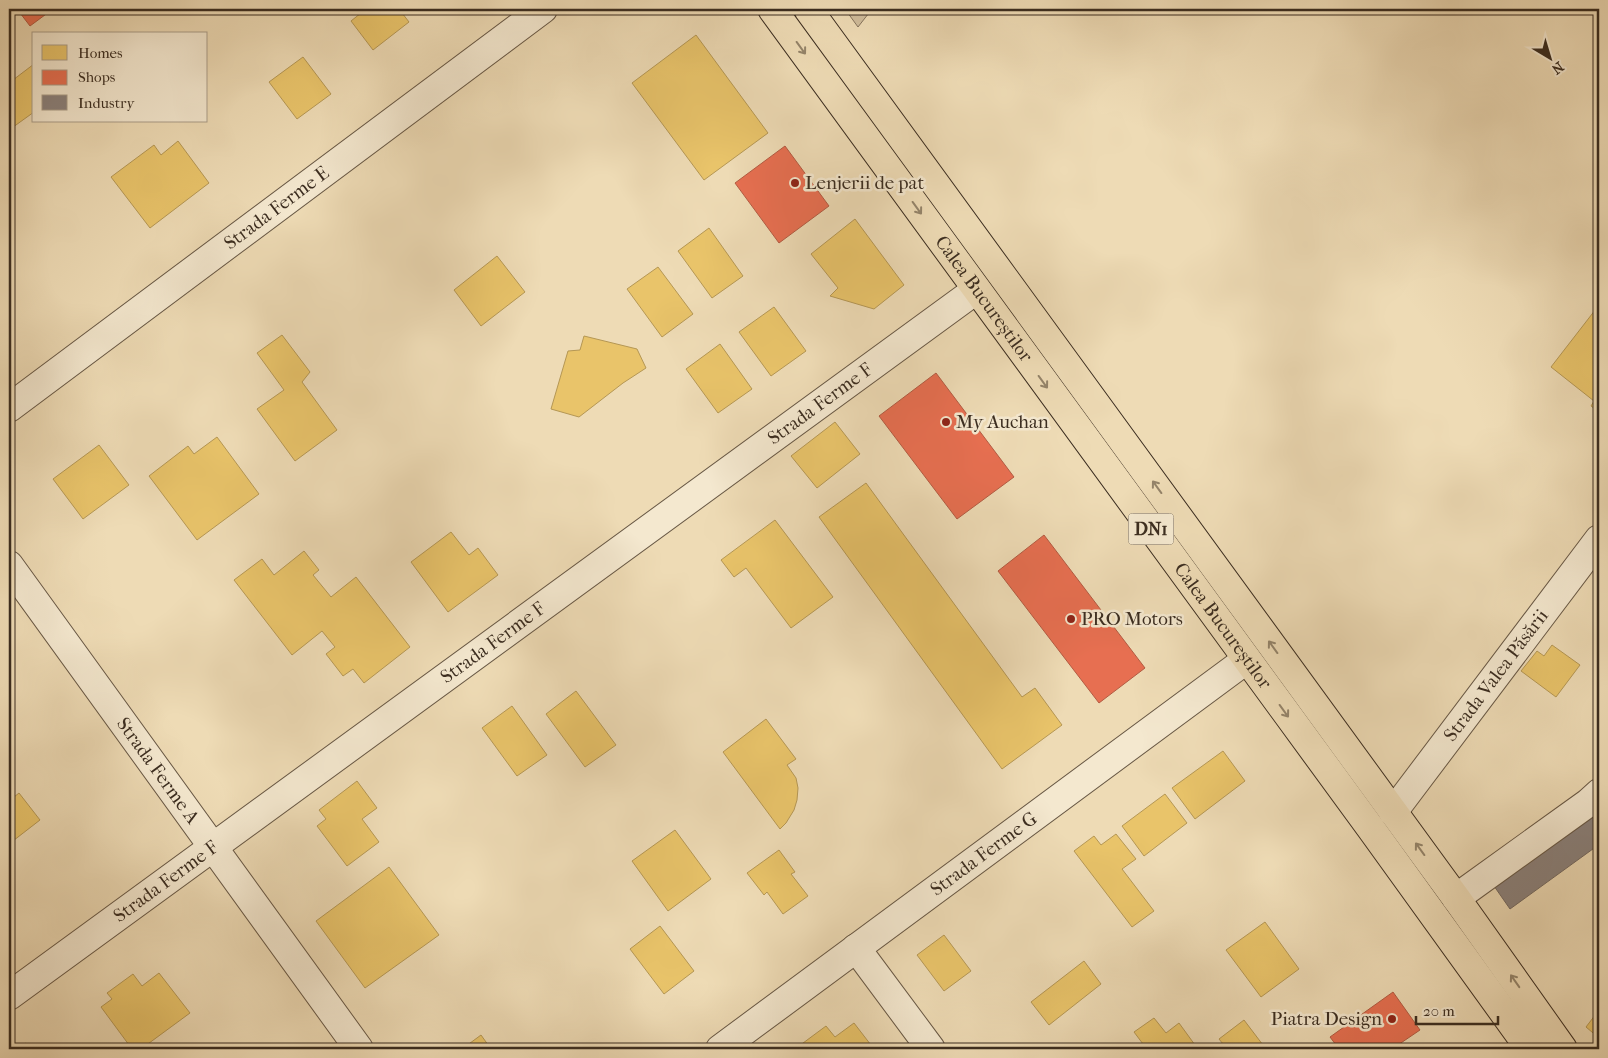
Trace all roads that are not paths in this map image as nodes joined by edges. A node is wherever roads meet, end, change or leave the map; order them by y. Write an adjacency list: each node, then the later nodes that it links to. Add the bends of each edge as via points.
1 (543, 9): 5 (street, Strada Ferme E)
2 (772, 9): 4 (highway, Calea Bucureștilor / DN1, one-way to 4)
3 (808, 9): 10 (highway, Calea Bucureștilor / DN1, one-way to 3)
4 (976, 290): 8 (highway, Calea Bucureștilor / DN1, one-way to 8); 11 (street, Strada Ferme F)
5 (9, 408)
6 (1599, 539): 10 (street, Strada Valea Păsării)
7 (9, 565): 11 (street, Strada Ferme A)
8 (1246, 660): 13 (street, Strada Ferme G); 18 (highway, Calea Bucureștilor / DN1, one-way to 18)
9 (1599, 793): 12 (street)
10 (1393, 812): 12 (highway, Calea Bucureștilor / DN1, one-way to 10)
11 (214, 848): 14 (street, Strada Ferme F); 15 (street, Strada Ferme A)
12 (1456, 898): 19 (highway, Calea Bucureștilor / DN1, one-way to 12)
13 (856, 948): 16 (street, Strada Ferme G); 17 (street)
14 (9, 996)
15 (359, 1049)
16 (720, 1049)
17 (931, 1049)
18 (1530, 1049)
19 (1563, 1049)

